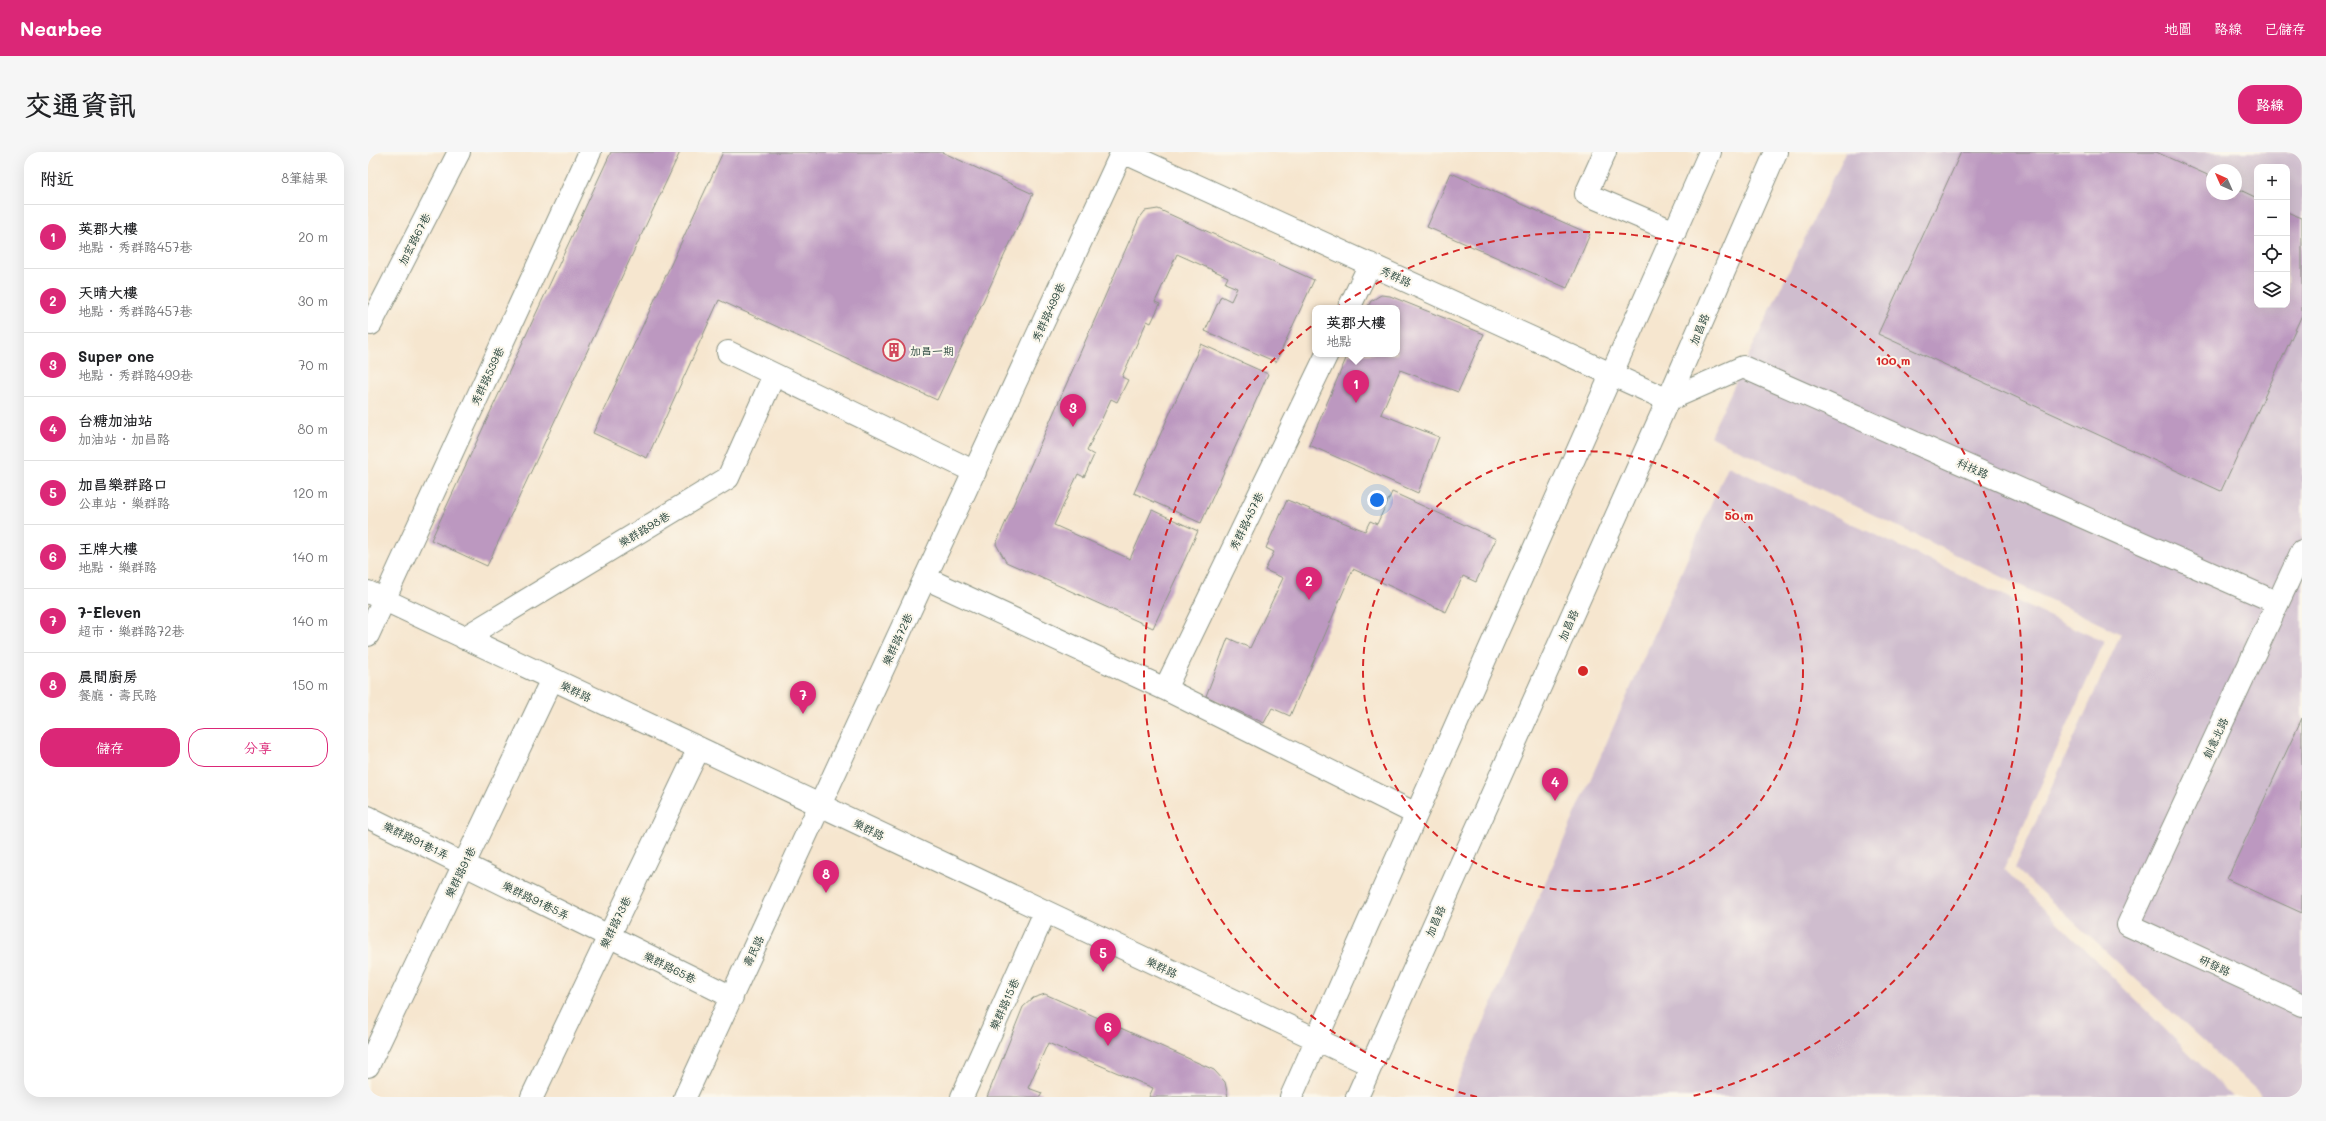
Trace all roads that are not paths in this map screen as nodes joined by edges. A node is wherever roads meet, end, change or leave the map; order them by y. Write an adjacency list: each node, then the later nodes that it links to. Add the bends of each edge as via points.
1 (459, 152): 10 (street, 加宏路67巷, via 371,324)
2 (590, 152): 19 (street, 秀群路539巷)
3 (1123, 152): 8 (street, 秀群路); 16 (street, 秀群路499巷)
4 (1604, 152): 7 (street, via 1586,194)
5 (1710, 152): 7 (street)
6 (1776, 152): 15 (street, 加昌路)
7 (1675, 232): 14 (street)
8 (1370, 264): 9 (street); 14 (street, 秀群路)
9 (1350, 305)
10 (368, 322)
11 (728, 352): 13 (street)
12 (1326, 357): 24 (street, 秀群路457巷)
13 (774, 375): 16 (street); 22 (street, 樂群路98巷, via 728,478)
14 (1612, 375): 15 (street, 秀群路); 27 (street)
15 (1668, 400): 20 (street, 科技路, via 1743,367); 36 (street, 加昌路)
16 (975, 472): 18 (street, 樂群路72巷)
17 (2302, 551): 20 (street, 創意北路)
18 (925, 578): 24 (street); 26 (street, 樂群路72巷)
19 (376, 596): 21 (street, 秀群路539巷); 22 (street, 樂群路)
20 (2278, 603): 31 (street, 創意北路)
21 (368, 635)
22 (464, 638): 23 (street, 樂群路)
23 (552, 679): 25 (street, 樂群路); 29 (street, 樂群路91巷)
24 (1165, 689): 27 (street)
25 (698, 748): 26 (street, 樂群路); 32 (street, 樂群路73巷)
26 (819, 805): 30 (street, 樂群路); 33 (street, 壽民路)
27 (1416, 814): 35 (street)
28 (368, 817): 29 (street, 樂群路91巷1弄)
29 (464, 864): 32 (street, 樂群路91巷5弄); 37 (street, 樂群路91巷)
30 (1045, 912): 35 (street, 樂群路); 40 (street, 樂群路15巷)
31 (2128, 925): 34 (street, 研發路)
32 (608, 936): 33 (street, 樂群路65巷); 38 (street, 樂群路73巷)
33 (732, 997): 39 (street, 壽民路)
34 (2302, 1005)
35 (1316, 1040): 36 (street, 樂群路); 41 (street)
36 (1371, 1064): 42 (street, 加昌路)
37 (368, 1066)
38 (532, 1097)
39 (685, 1097)
40 (962, 1097)
41 (1291, 1097)
42 (1357, 1097)

